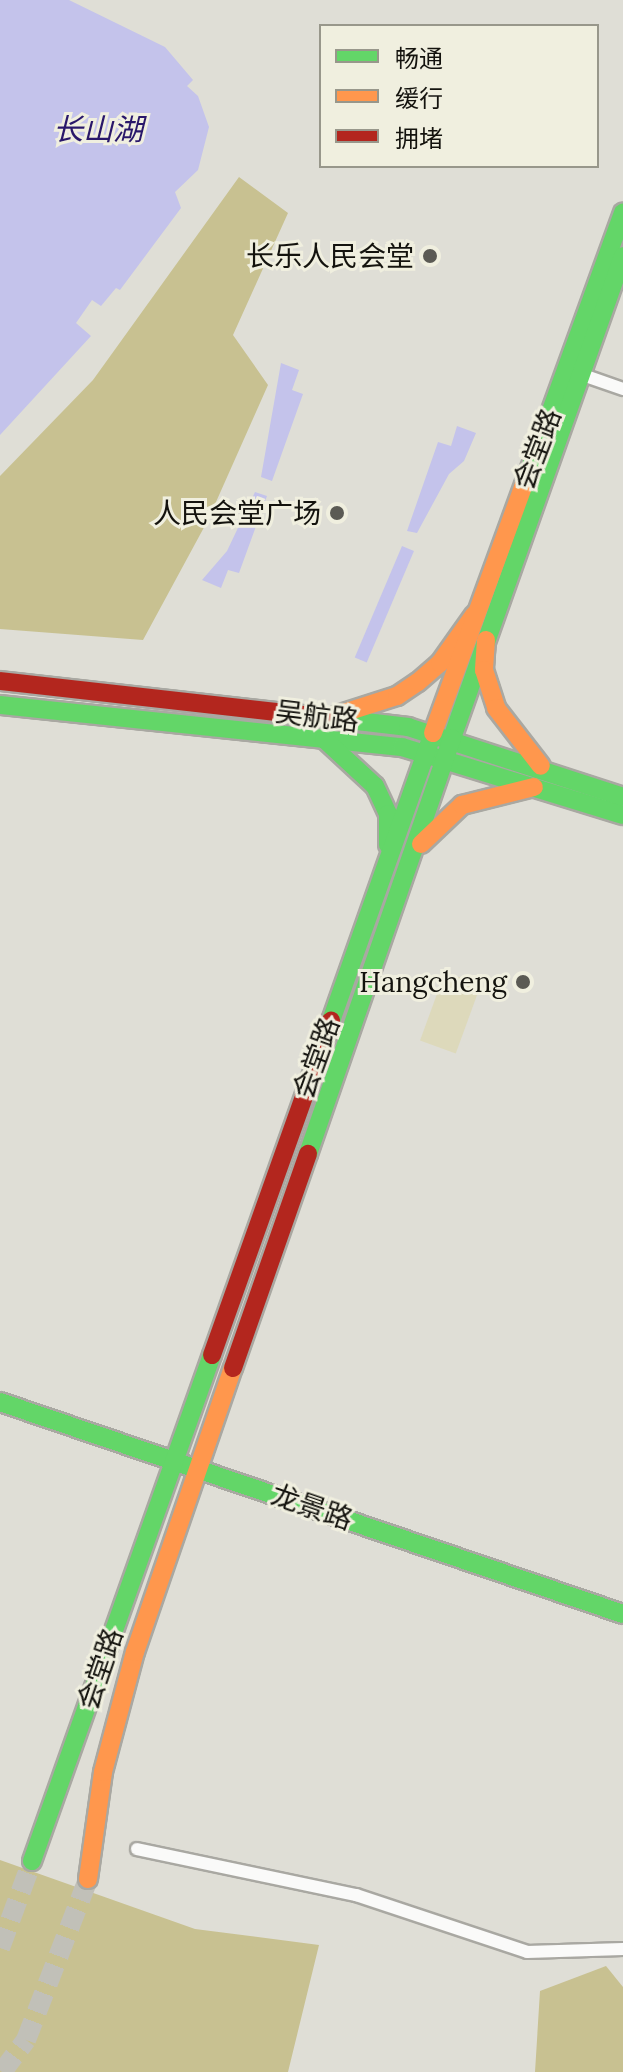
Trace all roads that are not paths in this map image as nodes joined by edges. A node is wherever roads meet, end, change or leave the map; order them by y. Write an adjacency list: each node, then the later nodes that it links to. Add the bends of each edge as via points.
1 (623, 213): 5 (main road, 会堂路)
2 (623, 256): 3 (main road, 会堂路)
3 (580, 374): 4 (street); 6 (main road, 会堂路)
4 (623, 389)
5 (474, 615): 9 (main road, via 440,663 418,682 389,700); 10 (main road, 会堂路)
6 (486, 640): 11 (main road, 会堂路); 15 (main road, via 484,670 496,708)
7 (0, 681): 9 (main road, 吴航路)
8 (0, 705): 12 (main road, 吴航路)
9 (327, 717): 10 (main road, 吴航路)
10 (433, 733): 11 (main road, 吴航路); 13 (main road, 会堂路)
11 (452, 738): 14 (main road, 会堂路); 15 (main road, 吴航路)
12 (324, 739): 13 (main road, 吴航路); 19 (main road, via 360,768 381,798 388,814)
13 (427, 752): 14 (main road, 吴航路); 19 (main road, 会堂路)
14 (446, 756): 15 (main road, 吴航路); 18 (main road, 会堂路)
15 (541, 778): 16 (main road, 吴航路); 17 (main road, 吴航路); 18 (main road, via 462,805)
16 (623, 797)
17 (623, 815)
18 (416, 851): 22 (main road, 会堂路)
19 (388, 858): 21 (main road, 会堂路)
20 (0, 1402): 21 (main road, 龙景路)
21 (174, 1460): 22 (main road, 龙景路); 25 (main road, 会堂路)
22 (199, 1469): 23 (main road, 龙景路); 26 (main road, 会堂路, via 118,1711)
23 (623, 1614)
24 (137, 1849): 27 (street, via 356,1895 527,1952)
25 (32, 1861)
26 (88, 1879)
27 (623, 1949)

